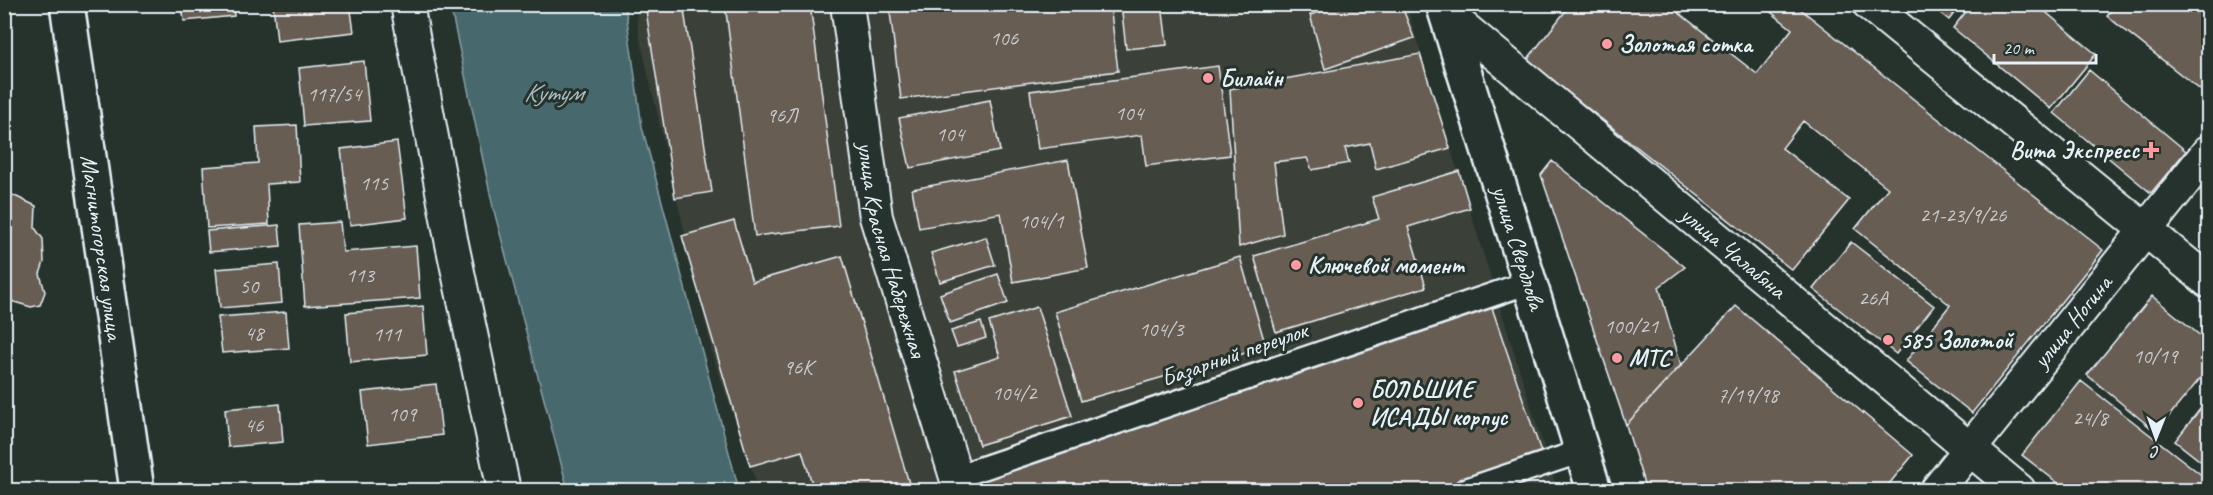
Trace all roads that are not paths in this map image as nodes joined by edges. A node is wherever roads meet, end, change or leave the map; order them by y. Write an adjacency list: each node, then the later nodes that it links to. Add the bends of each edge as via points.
1 (67, 4): 13 (main road, Магнитогорская улица)
2 (407, 4): 14 (street)
3 (847, 4): 12 (street, улица Красная Набережная, via 876,217)
4 (1869, 4): 7 (street)
5 (1445, 9): 9 (main road, улица Свердлова); 11 (street, улица Чалабяна)
6 (2208, 152): 7 (street, улица Ногина)
7 (2146, 230): 8 (street); 11 (street, улица Ногина)
8 (2208, 281)
9 (1530, 282): 10 (main road, улица Свердлова); 12 (street, Базарный переулок)
10 (1582, 451): 15 (street); 16 (main road, улица Свердлова)
11 (1969, 451): 17 (street, улица Ногина); 18 (street, улица Чалабяна)
12 (958, 484)
13 (137, 490)
14 (504, 490)
15 (1466, 490)
16 (1594, 490)
17 (1936, 490)
18 (2019, 490)

